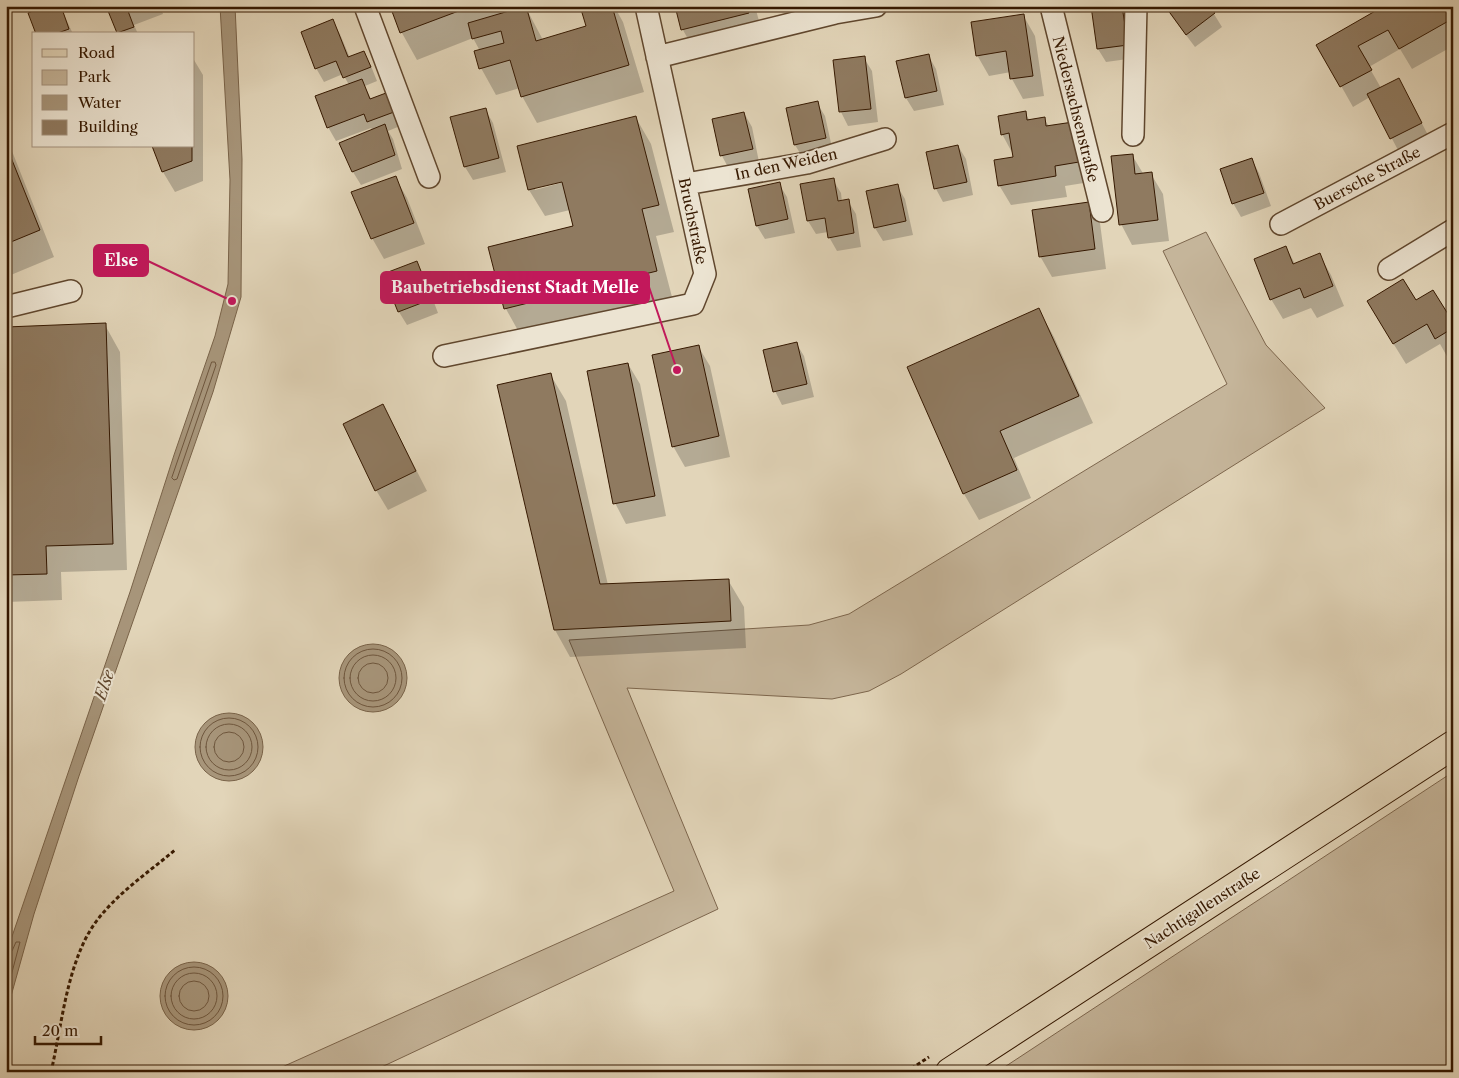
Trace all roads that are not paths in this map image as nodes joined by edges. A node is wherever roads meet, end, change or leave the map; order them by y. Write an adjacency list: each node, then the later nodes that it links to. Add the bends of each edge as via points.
1 (365, 6): 10 (street)
2 (646, 6): 6 (street, Bruchstraße)
3 (876, 6): 6 (street)
4 (1051, 6): 12 (street, Niedersachsenstraße)
5 (1136, 6): 8 (street)
6 (657, 57): 11 (street, Bruchstraße)
7 (1453, 133): 13 (street, Buersche Straße)
8 (1133, 135)
9 (885, 139): 11 (street, In den Weiden, via 807,163)
10 (430, 176)
11 (686, 184): 18 (street, Bruchstraße, via 705,274 693,304)
12 (1102, 211)
13 (1281, 224)
14 (1453, 230): 15 (street)
15 (1389, 269)
16 (71, 291): 17 (street)
17 (6, 307)
18 (444, 356)
19 (1453, 745): 20 (main road, Nachtigallenstraße)
20 (950, 1072)

